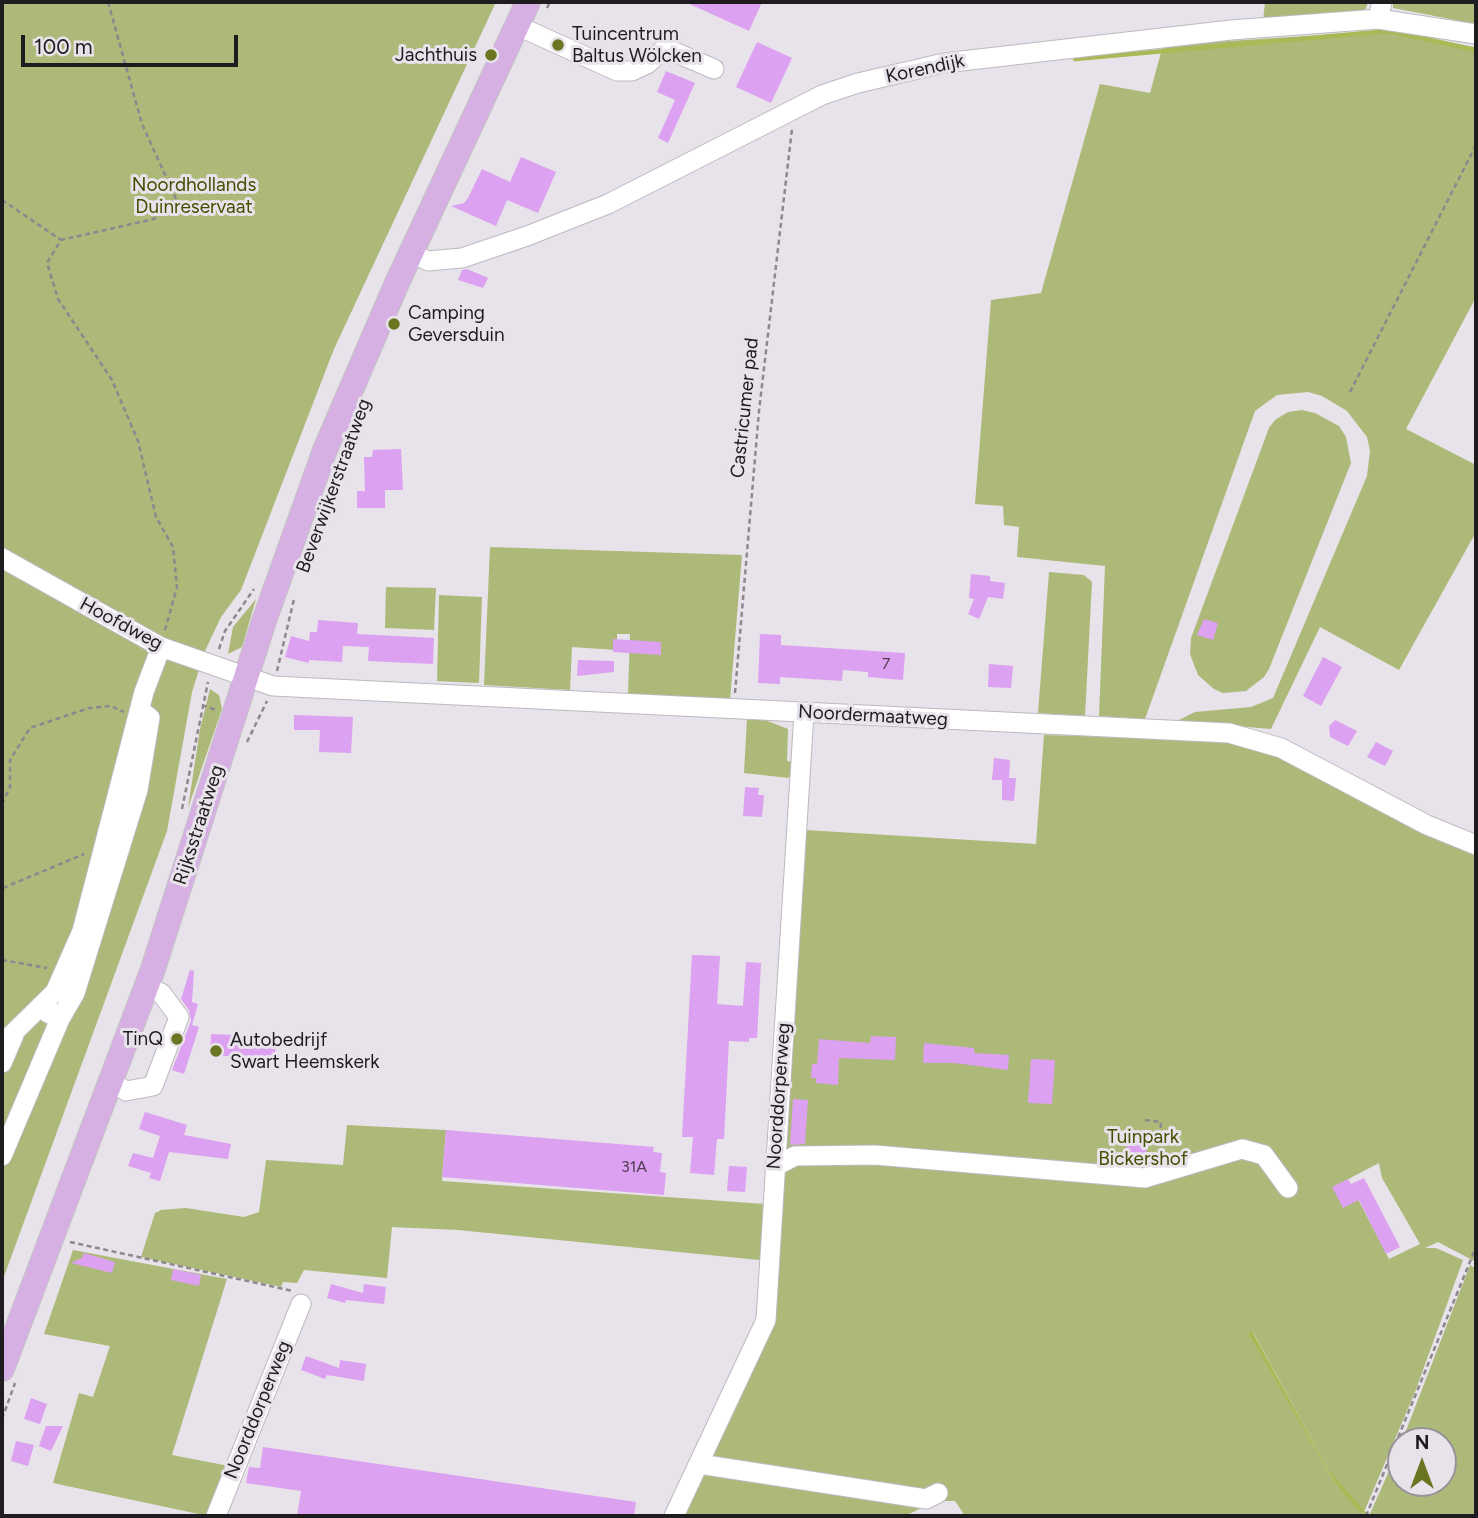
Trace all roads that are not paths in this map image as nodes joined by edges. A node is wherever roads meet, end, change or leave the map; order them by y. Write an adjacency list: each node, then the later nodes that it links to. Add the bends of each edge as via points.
1 (527, 2): 3 (main road)
2 (1380, 10): 4 (street, Korendijk); 6 (street, Korendijk, via 981,57 858,83 792,109 608,204 527,236 463,258 428,261)
3 (516, 26): 5 (street, via 617,71 632,71 662,51); 6 (main road)
4 (1476, 34)
5 (714, 69)
6 (411, 253): 9 (main road, Rijksstraatweg, via 324,450)
7 (2, 558): 8 (street, Hoofdweg)
8 (160, 647): 9 (street, Hoofdweg); 11 (street)
9 (246, 677): 10 (street, Noordermaatweg, via 273,686); 13 (main road, Rijksstraatweg)
10 (804, 713): 12 (street, Noordermaatweg, via 1247,736 1281,748 1427,825); 20 (street, Noorddorperweg)
11 (137, 719): 14 (street, via 82,930 55,992); 15 (street, via 145,714 150,718 138,790 75,993)
12 (1476, 845)
13 (146, 986): 18 (main road, Rijksstraatweg); 18 (street, via 161,993 179,1017 153,1086 126,1091)
14 (47, 1000): 15 (street, via 48,1013); 16 (street)
15 (60, 1019): 19 (street)
16 (8, 1037): 17 (street)
17 (2, 1063)
18 (111, 1082): 23 (main road, Rijksstraatweg)
19 (2, 1156)
20 (774, 1167): 21 (street, via 795,1156 875,1156 1090,1175 1156,1176 1226,1152 1251,1150 1272,1162); 24 (street, Noorddorperweg, via 766,1321)
21 (1288, 1188)
22 (301, 1304): 26 (street, Noorddorperweg)
23 (2, 1369)
24 (699, 1464): 25 (street, via 926,1499); 27 (street, Noorddorperweg)
25 (938, 1493)
26 (216, 1516)
27 (674, 1516)

